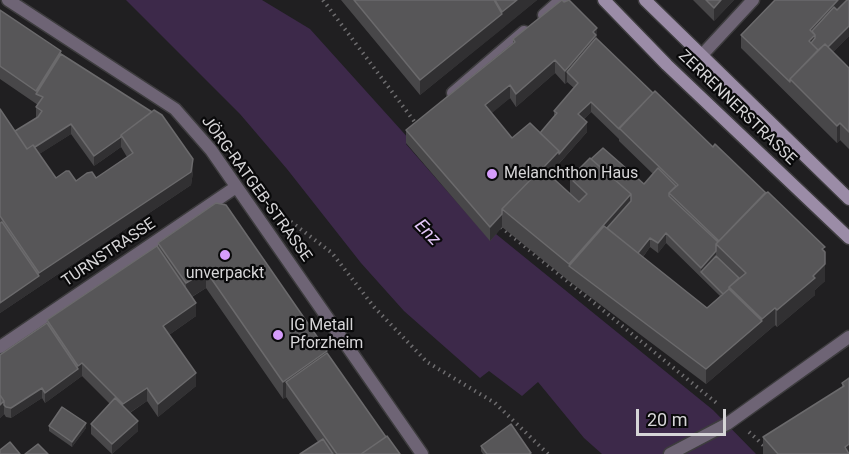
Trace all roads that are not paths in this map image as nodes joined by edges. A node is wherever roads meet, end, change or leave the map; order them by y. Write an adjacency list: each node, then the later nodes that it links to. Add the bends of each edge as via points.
1 (8, 0): 8 (street, JÖRG-RATGEB-STRASSE, via 175,109 211,150)
2 (561, 0): 7 (street)
3 (604, 0): 10 (main road, ZERRENNERSTRASSE)
4 (645, 0): 6 (main road, ZERRENNERSTRASSE)
5 (753, 0): 6 (street)
6 (702, 55): 9 (main road, ZERRENNERSTRASSE)
7 (443, 101)
8 (236, 187): 12 (street, TURNSTRASSE); 13 (street, JÖRG-RATGEB-STRASSE)
9 (849, 199)
10 (849, 238)
11 (849, 337): 14 (street, via 731,421)
12 (0, 347)
13 (422, 454)
14 (670, 454)

